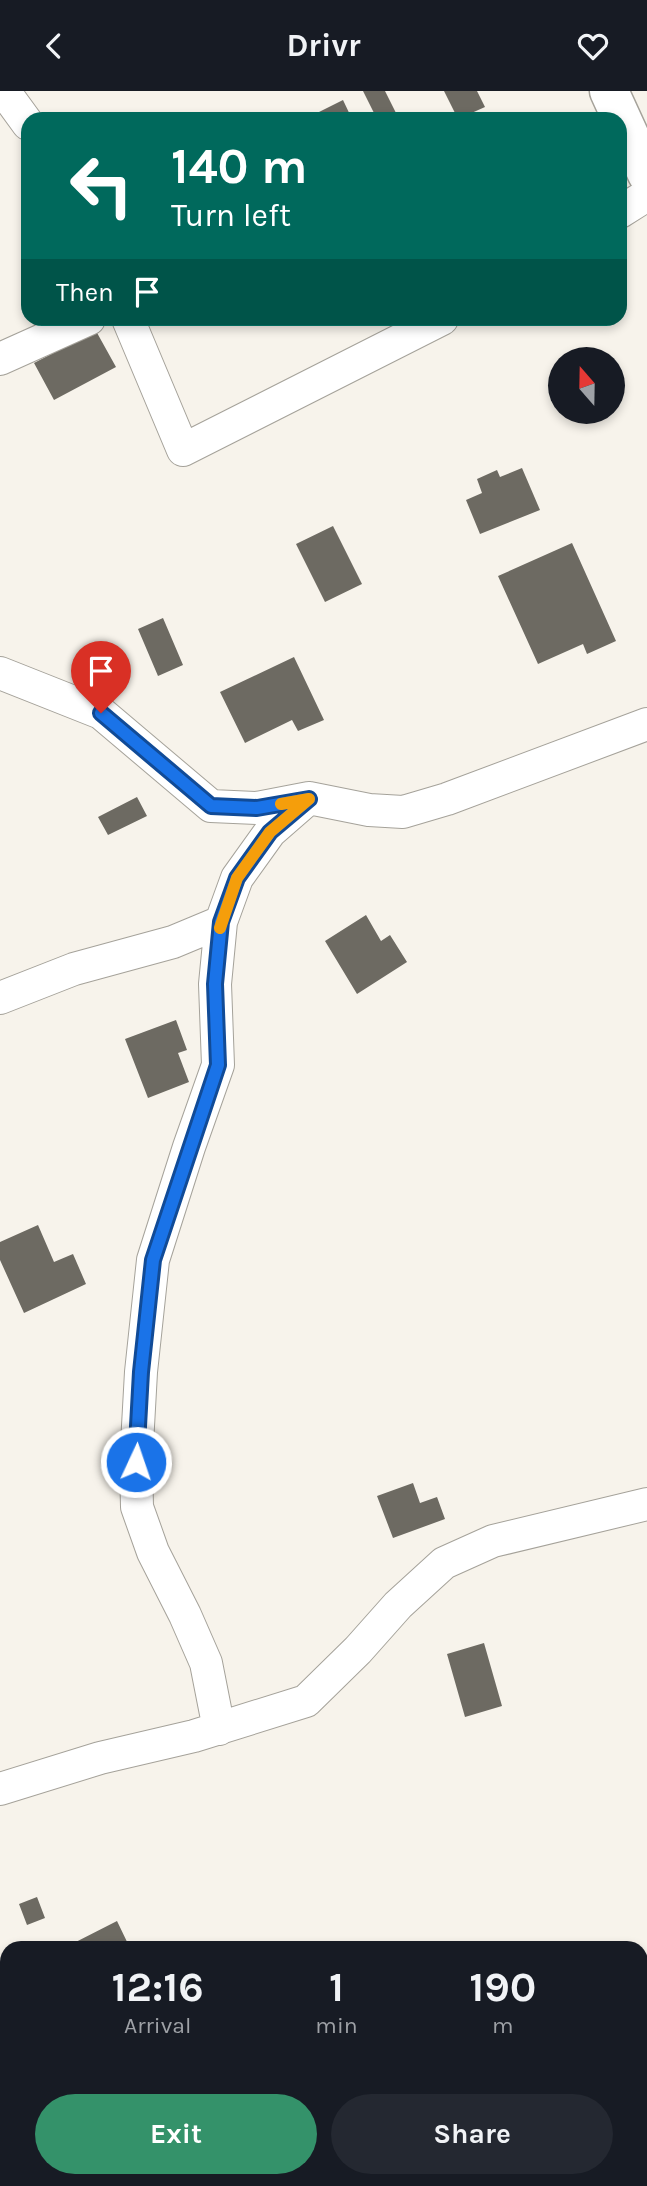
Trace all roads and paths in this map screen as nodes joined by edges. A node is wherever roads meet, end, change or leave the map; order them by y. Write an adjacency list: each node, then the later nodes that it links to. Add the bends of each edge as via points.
1 (4, 91): 4 (street)
2 (609, 91): 3 (street)
3 (619, 112)
4 (21, 114)
5 (627, 130): 6 (street)
6 (647, 174)
7 (647, 195): 8 (street)
8 (627, 208)
9 (73, 326): 12 (street)
10 (131, 326): 11 (street, via 183,450)
11 (428, 326)
12 (0, 359)
13 (0, 673): 15 (street, via 101,713 211,806 257,808)
14 (647, 724): 15 (street, via 403,812)
15 (309, 799): 16 (street, via 270,832 237,878)
16 (221, 922): 17 (street); 19 (street, via 215,984 218,1065 153,1260 136,1462 137,1507 153,1552 206,1663)
17 (0, 998)
18 (647, 1504): 19 (street, via 493,1541 444,1563 306,1700)
19 (219, 1729): 20 (street)
20 (0, 1789)

